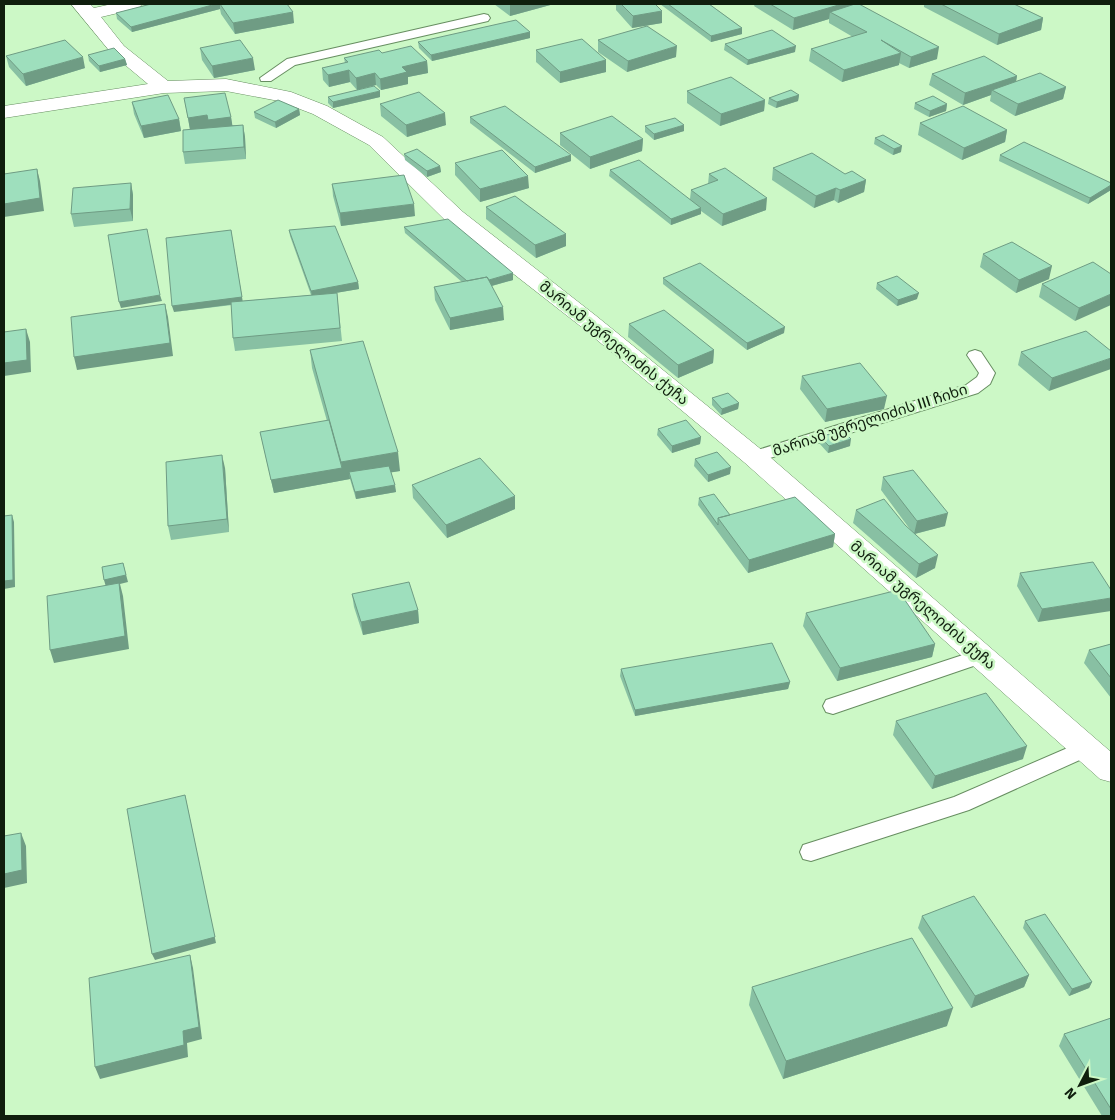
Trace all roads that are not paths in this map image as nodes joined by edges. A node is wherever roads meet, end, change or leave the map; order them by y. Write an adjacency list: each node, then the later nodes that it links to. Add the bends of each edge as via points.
1 (133, 4): 2 (street)
2 (85, 9): 5 (street, via 118,50)
3 (484, 18): 4 (lane, via 292,62)
4 (266, 78)
5 (164, 88): 6 (street, მარიამ უგრელიძის ქუჩა); 8 (street, მარიამ უგრელიძის ქუჩა, via 226,85 284,96 320,110 376,141 455,218 587,320)
6 (4, 112)
7 (975, 355): 8 (lane, მარიამ უგრელიძის III ჩიხი, via 987,373 984,380 972,389)
8 (754, 457): 9 (street, მარიამ უგრელიძის ქუჩა)
9 (981, 656): 10 (lane); 11 (street, მარიამ უგრელიძის ქუჩა)
10 (833, 706)
11 (1086, 748): 12 (street, მარიამ უგრელიძის ქუჩა); 13 (lane, via 961,804)
12 (1111, 770)
13 (811, 852)

